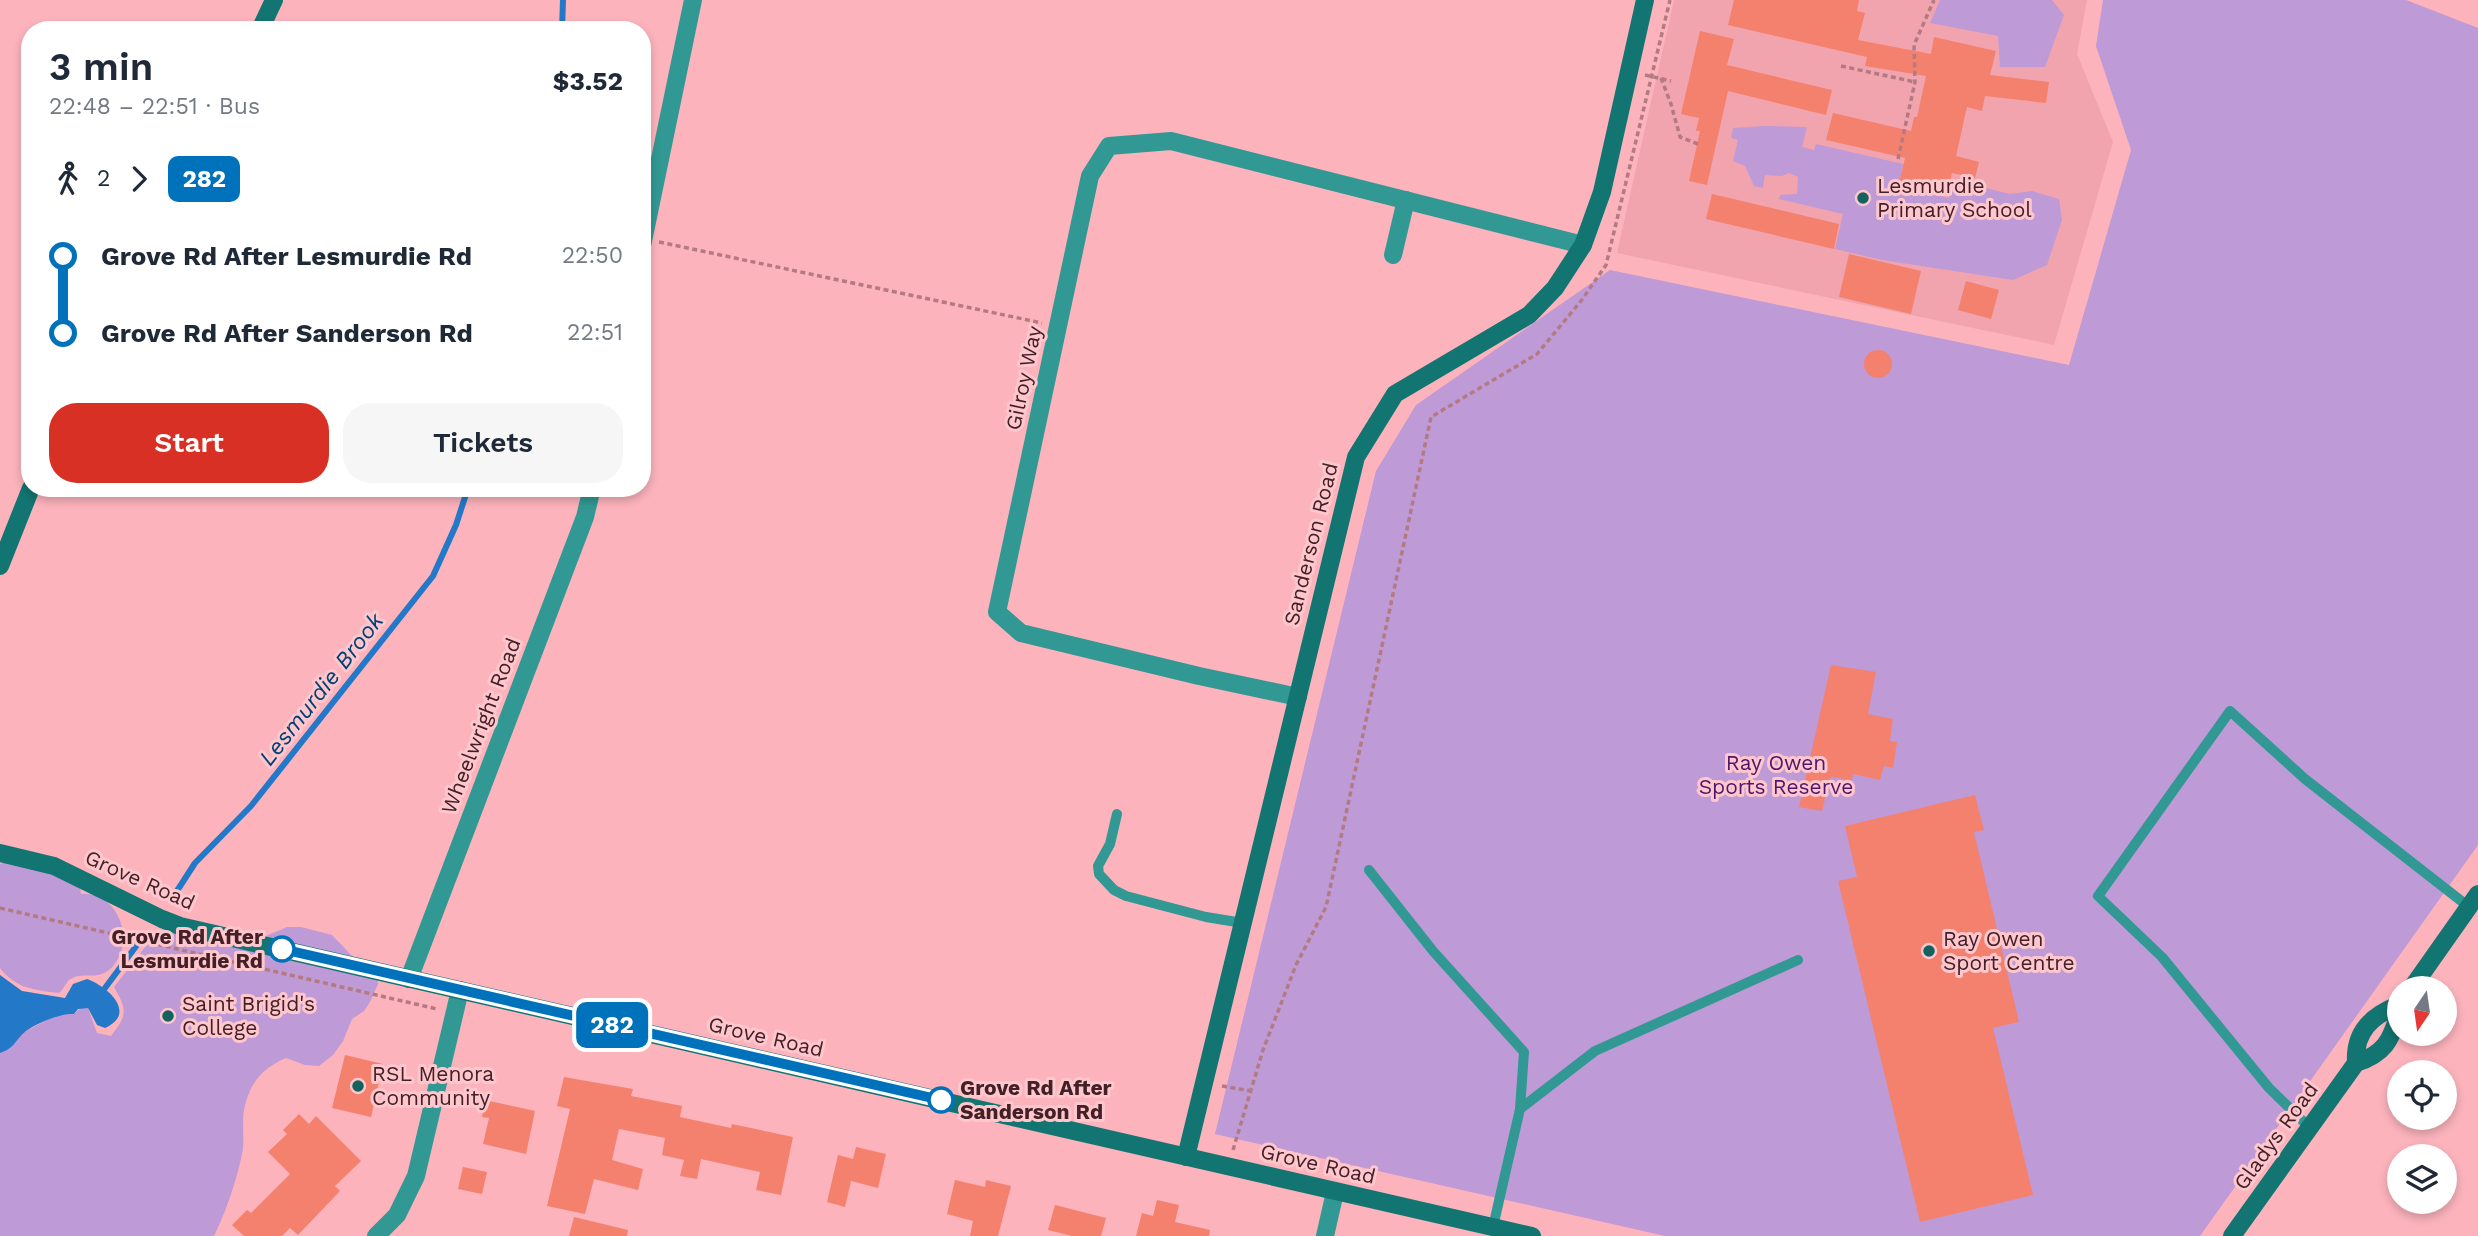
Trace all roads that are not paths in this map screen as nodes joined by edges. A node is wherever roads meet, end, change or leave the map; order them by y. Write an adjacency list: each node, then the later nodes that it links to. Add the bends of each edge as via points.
1 (273, 0): 4 (street)
2 (693, 0): 6 (street)
3 (1645, 0): 7 (street, Sanderson Road, via 1602,192)
4 (264, 21)
5 (1406, 200): 7 (street, Gilroy Way); 8 (street); 12 (street, Gilroy Way, via 1171,141 1109,146 1090,176 996,612 1021,633)
6 (651, 204)
7 (1583, 245): 12 (street, Sanderson Road, via 1555,288 1528,315 1395,394 1356,457)
8 (1393, 255)
9 (27, 497): 11 (street)
10 (590, 497): 20 (street, Wheelwright Road)
11 (0, 566)
12 (1298, 696): 17 (street, Sanderson Road)
13 (1117, 814): 17 (lane, via 1110,844 1098,866 1099,874 1114,890)
14 (0, 853): 20 (street, Grove Road, via 54,866 180,926)
15 (1368, 870): 25 (lane, via 1524,1052)
16 (2473, 901): 19 (street); 26 (lane, via 2305,779 2230,711 2098,896 2162,957 2269,1088)
17 (1243, 923): 27 (street, Sanderson Road)
18 (1798, 960): 25 (lane, via 1595,1051)
19 (2420, 976)
20 (409, 979): 21 (street, Grove Road)
21 (460, 990): 27 (street, Grove Road); 30 (street, via 416,1176 397,1215)
22 (2387, 1009): 24 (street, Gladys Road, via 2368,1023)
23 (2387, 1043): 24 (street, Gladys Road, via 2373,1057)
24 (2356, 1063): 26 (street, Gladys Road)
25 (1520, 1109): 29 (lane)
26 (2310, 1128): 33 (street, Gladys Road)
27 (1186, 1157): 28 (street, Grove Road)
28 (1335, 1192): 29 (street, Grove Road); 31 (street)
29 (1493, 1227): 32 (street, Grove Road)
30 (376, 1236)
31 (1325, 1236)
32 (1532, 1236)
33 (2232, 1236)

